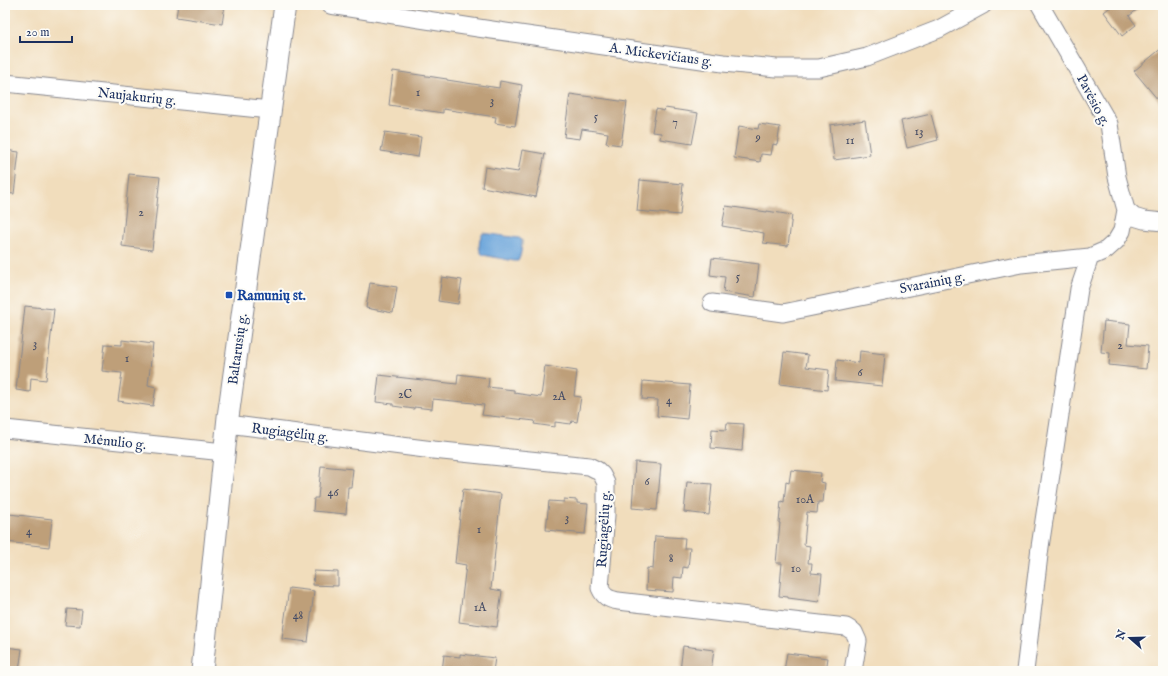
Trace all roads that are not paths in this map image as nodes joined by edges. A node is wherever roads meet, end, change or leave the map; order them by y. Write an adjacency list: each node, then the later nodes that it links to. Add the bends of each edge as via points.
1 (285, 5): 7 (main road, Baltarusių g.)
2 (330, 5): 5 (street, A. Mickevičiaus g.)
3 (982, 5): 5 (street, A. Mickevičiaus g., via 939,29 867,57 819,68 777,68 723,63)
4 (1040, 5): 8 (street, Pavėsio g., via 1109,124 1117,177)
5 (388, 9)
6 (5, 83): 7 (street, Naujakurių g.)
7 (270, 110): 12 (main road, Baltarusių g.)
8 (1126, 210): 9 (street, via 1134,218); 10 (street, Svarainių g., via 1122,231 1116,241 1106,250)
9 (1163, 222)
10 (1090, 257): 11 (street, Svarainių g., via 1022,264 783,313); 17 (street, via 1079,289 1040,547)
11 (712, 303)
12 (227, 424): 14 (main road, Baltarusių g.); 16 (street, Rugiagėlių g., via 433,450 589,466 597,470 606,483 600,588 602,594 618,601 846,627 854,632 858,641)
13 (5, 429): 14 (street, Mėnulio g.)
14 (224, 452): 15 (main road, Baltarusių g.)
15 (202, 671)
16 (853, 671)
17 (1025, 671)

